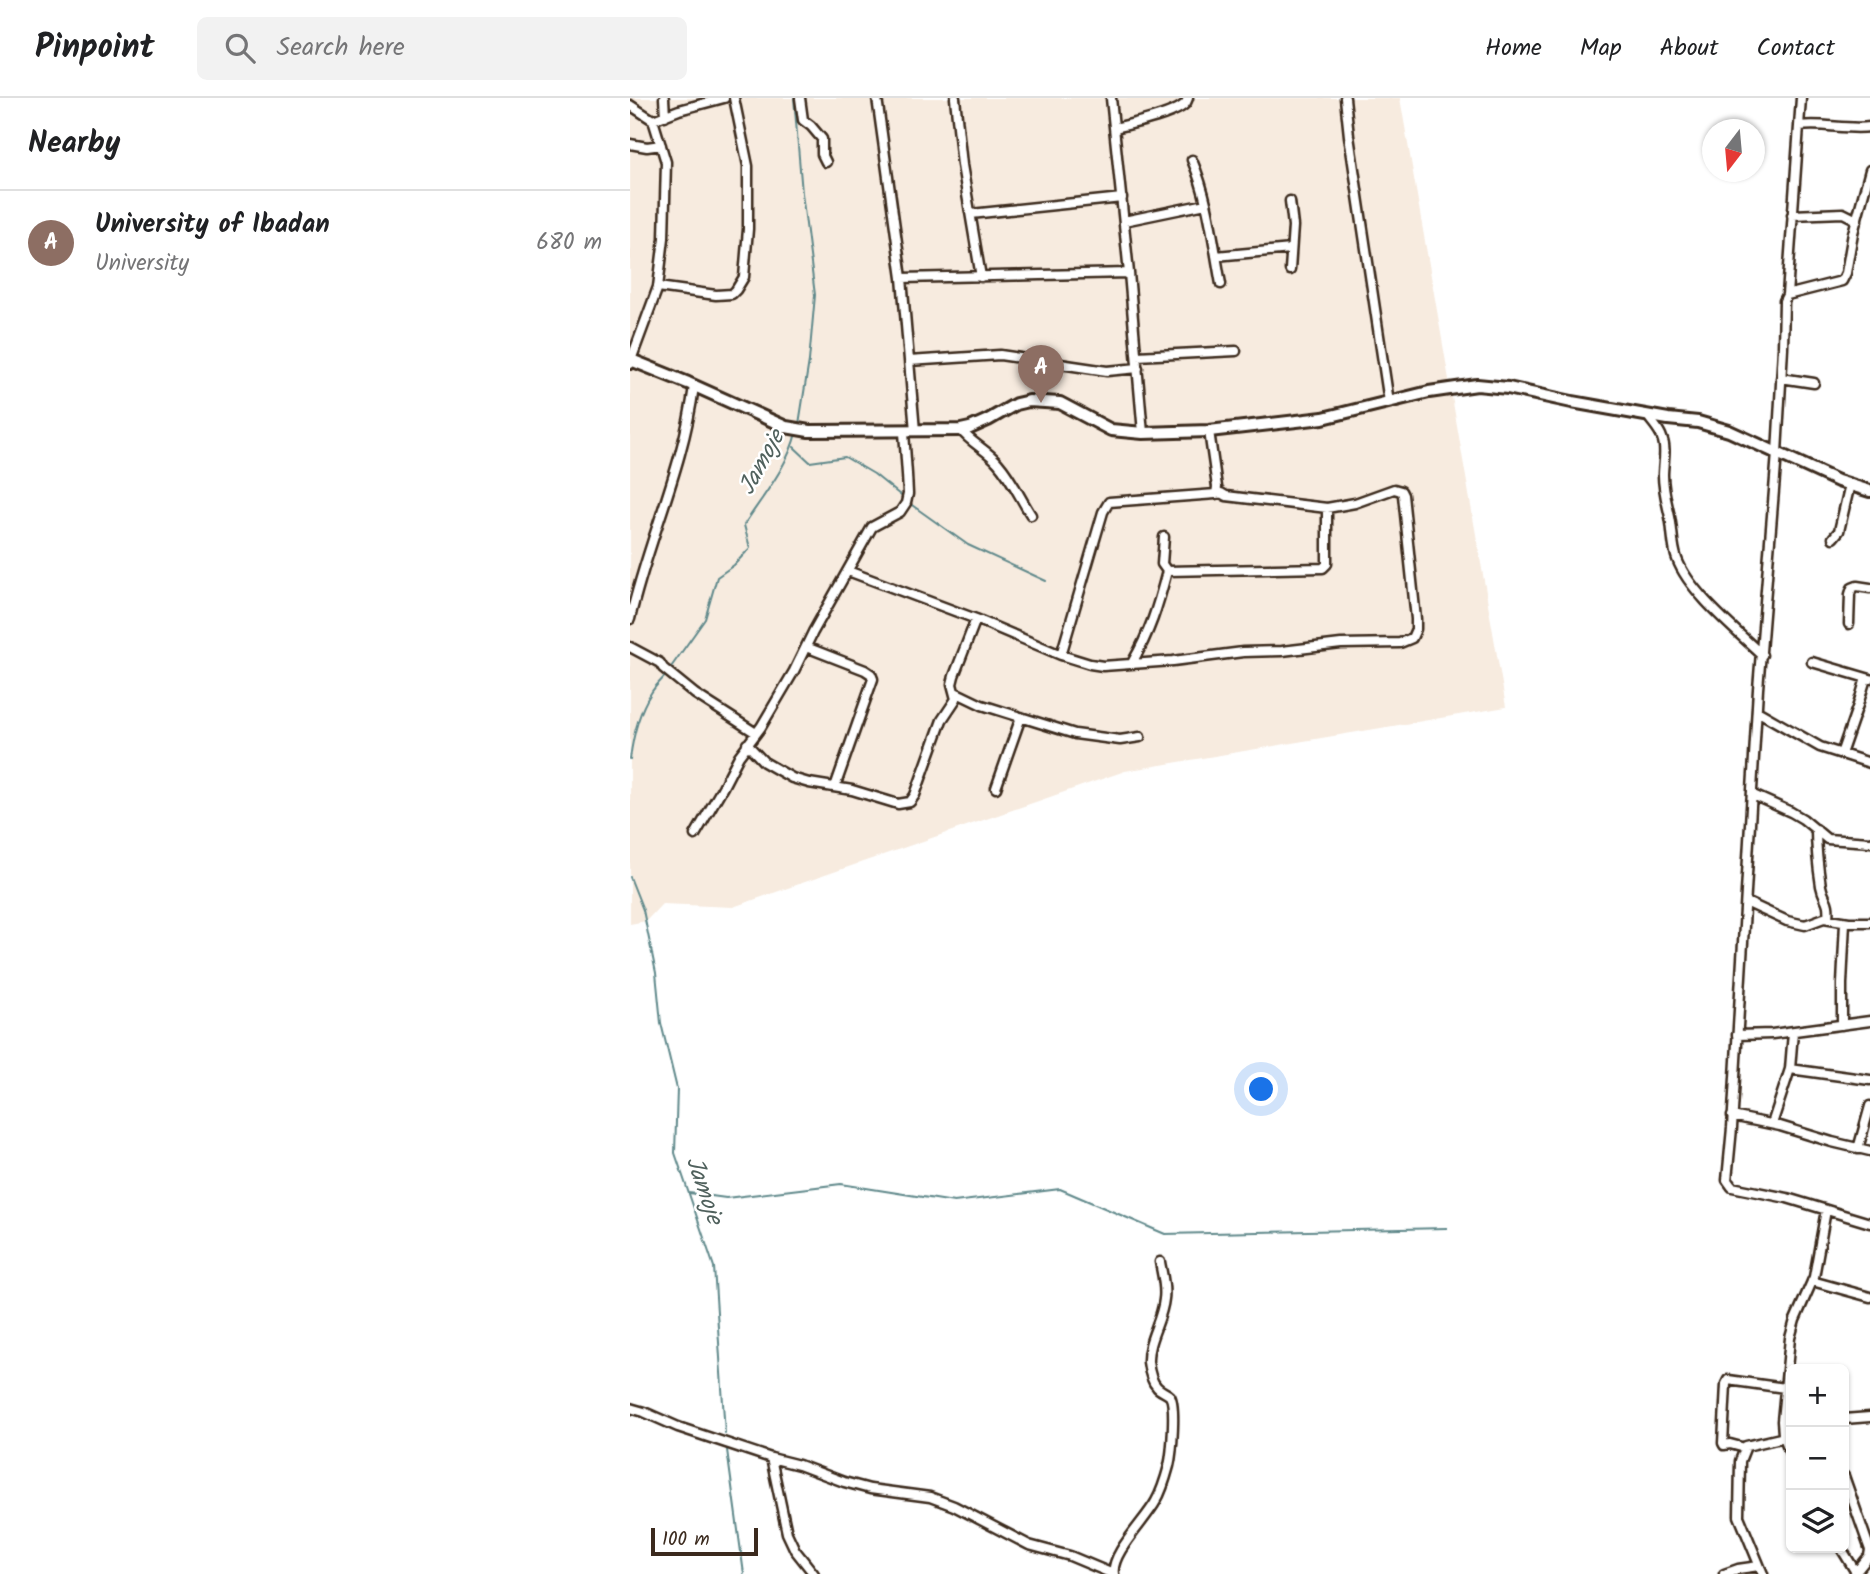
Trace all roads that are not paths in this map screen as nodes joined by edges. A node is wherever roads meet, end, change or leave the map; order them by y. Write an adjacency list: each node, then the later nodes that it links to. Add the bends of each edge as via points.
1 (664, 98): 12 (street)
2 (724, 98): 12 (street)
3 (734, 98): 36 (street, via 748,166 744,277 732,294)
4 (800, 98): 20 (street, via 803,121 822,139)
5 (877, 98): 34 (street)
6 (955, 98): 25 (street)
7 (1111, 98): 16 (street)
8 (1345, 98): 46 (street)
9 (1801, 98): 14 (street)
10 (1186, 100): 16 (street, via 1181,107)
11 (630, 105): 13 (street)
12 (665, 116): 13 (street)
13 (653, 120): 18 (street)
14 (1800, 126): 15 (street); 26 (street)
15 (1870, 127)
16 (1115, 128): 22 (street)
17 (630, 144): 18 (street)
18 (661, 145): 36 (street, via 666,162 665,219)
19 (1192, 160): 24 (street)
20 (826, 162)
21 (1870, 170): 27 (street)
22 (1122, 198): 25 (street); 28 (street)
23 (1290, 201): 29 (street)
24 (1206, 204): 28 (street); 30 (street)
25 (971, 214): 33 (street)
26 (1792, 215): 27 (street, via 1843,213); 37 (street)
27 (1857, 220): 37 (street, via 1842,281)
28 (1124, 221): 32 (street)
29 (1291, 249): 30 (street); 31 (street)
30 (1216, 256): 35 (street)
31 (1290, 270)
32 (1129, 273): 33 (street); 39 (street)
33 (981, 276): 34 (street)
34 (902, 278): 41 (street)
35 (1221, 284)
36 (657, 287): 40 (street)
37 (1787, 295): 43 (street)
38 (1236, 351): 39 (street)
39 (1137, 356): 42 (street)
40 (630, 361): 45 (street)
41 (909, 361): 42 (street, via 1000,355 1095,370); 49 (street)
42 (1138, 368): 51 (street)
43 (1781, 378): 44 (street); 52 (street)
44 (1814, 383)
45 (694, 386): 49 (street, via 786,427); 63 (street, via 679,454)
46 (1389, 402): 47 (street, via 1477,385); 50 (street, via 1323,418)
47 (1648, 416): 52 (street, via 1698,422); 71 (street, via 1664,443 1665,500 1676,558 1699,593)
48 (961, 430): 49 (street); 51 (street, via 1029,401 1060,403 1111,430); 57 (street, via 997,461)
49 (910, 431): 60 (street, via 906,503 900,512 872,527)
50 (1209, 431): 51 (street); 55 (street)
51 (1143, 433)
52 (1777, 453): 53 (street); 71 (street)
53 (1850, 484): 54 (street); 59 (street)
54 (1870, 491)
55 (1216, 494): 56 (street); 70 (street, via 1109,502)
56 (1327, 508): 61 (street, via 1327,564 1323,568); 73 (street, via 1394,489 1401,491 1416,619 1410,640)
57 (1031, 516)
58 (1164, 537): 61 (street, via 1162,564)
59 (1833, 538)
60 (848, 571): 66 (street); 69 (street)
61 (1167, 571): 73 (street, via 1155,616)
62 (630, 576): 63 (street)
63 (639, 580): 65 (street)
64 (1870, 588): 67 (street, via 1852,588)
65 (630, 619)
66 (976, 619): 70 (street); 75 (street, via 954,676)
67 (1849, 624)
68 (630, 647): 78 (street, via 660,663 695,694)
69 (806, 648): 78 (street); 83 (street, via 865,670 873,679)
70 (1061, 655): 73 (street, via 1103,666)
71 (1762, 655): 76 (street)
72 (1812, 662): 74 (street)
73 (1132, 663)
74 (1868, 678): 81 (street)
75 (955, 692): 77 (street); 83 (street, via 956,699 942,720 909,802 898,804)
76 (1757, 711): 81 (street); 85 (street)
77 (1021, 717): 79 (street, via 1075,734 1120,740); 84 (street)
78 (755, 733): 80 (street)
79 (1140, 737)
80 (747, 744): 83 (street, via 779,772); 87 (street)
81 (1841, 754): 82 (street)
82 (1870, 763)
83 (835, 787)
84 (996, 788)
85 (1753, 796): 86 (street); 91 (street)
86 (1816, 829): 88 (street); 90 (street)
87 (695, 835)
88 (1824, 837): 89 (street); 90 (street)
89 (1870, 842)
90 (1816, 843): 92 (street)
91 (1745, 902): 92 (street, via 1798,924); 98 (street)
92 (1828, 918): 93 (street)
93 (1846, 922): 94 (street); 96 (street)
94 (1870, 922)
95 (1870, 1021): 96 (street)
96 (1842, 1026): 97 (street)
97 (1793, 1032): 98 (street); 99 (street)
98 (1737, 1035): 102 (street)
99 (1790, 1069): 100 (street); 103 (street)
100 (1870, 1080)
101 (1870, 1105): 104 (street)
102 (1732, 1116): 103 (street); 106 (street, via 1730,1186)
103 (1772, 1124): 104 (street)
104 (1858, 1149): 105 (street)
105 (1870, 1151)
106 (1826, 1210): 107 (street); 109 (street)
107 (1870, 1223)
108 (1160, 1262): 125 (street, via 1164,1300 1148,1360 1157,1388 1173,1402 1171,1456 1158,1499 1122,1548)
109 (1812, 1281): 110 (street); 111 (street, via 1790,1338)
110 (1870, 1297)
111 (1785, 1388): 115 (street, via 1782,1421); 117 (street, via 1728,1380 1723,1443)
112 (630, 1408): 118 (street)
113 (1870, 1417): 114 (street)
114 (1849, 1419)
115 (1786, 1431)
116 (1786, 1434): 117 (street)
117 (1745, 1448): 122 (street, via 1740,1461 1739,1516)
118 (771, 1458): 124 (street, via 787,1533); 125 (street, via 870,1489 930,1497 1029,1545)
119 (1849, 1490): 120 (street)
120 (1870, 1550): 123 (street)
121 (1844, 1553): 123 (street)
122 (1761, 1570): 126 (street)
123 (1857, 1573)
124 (814, 1574)
125 (1113, 1574)
126 (1724, 1574)

